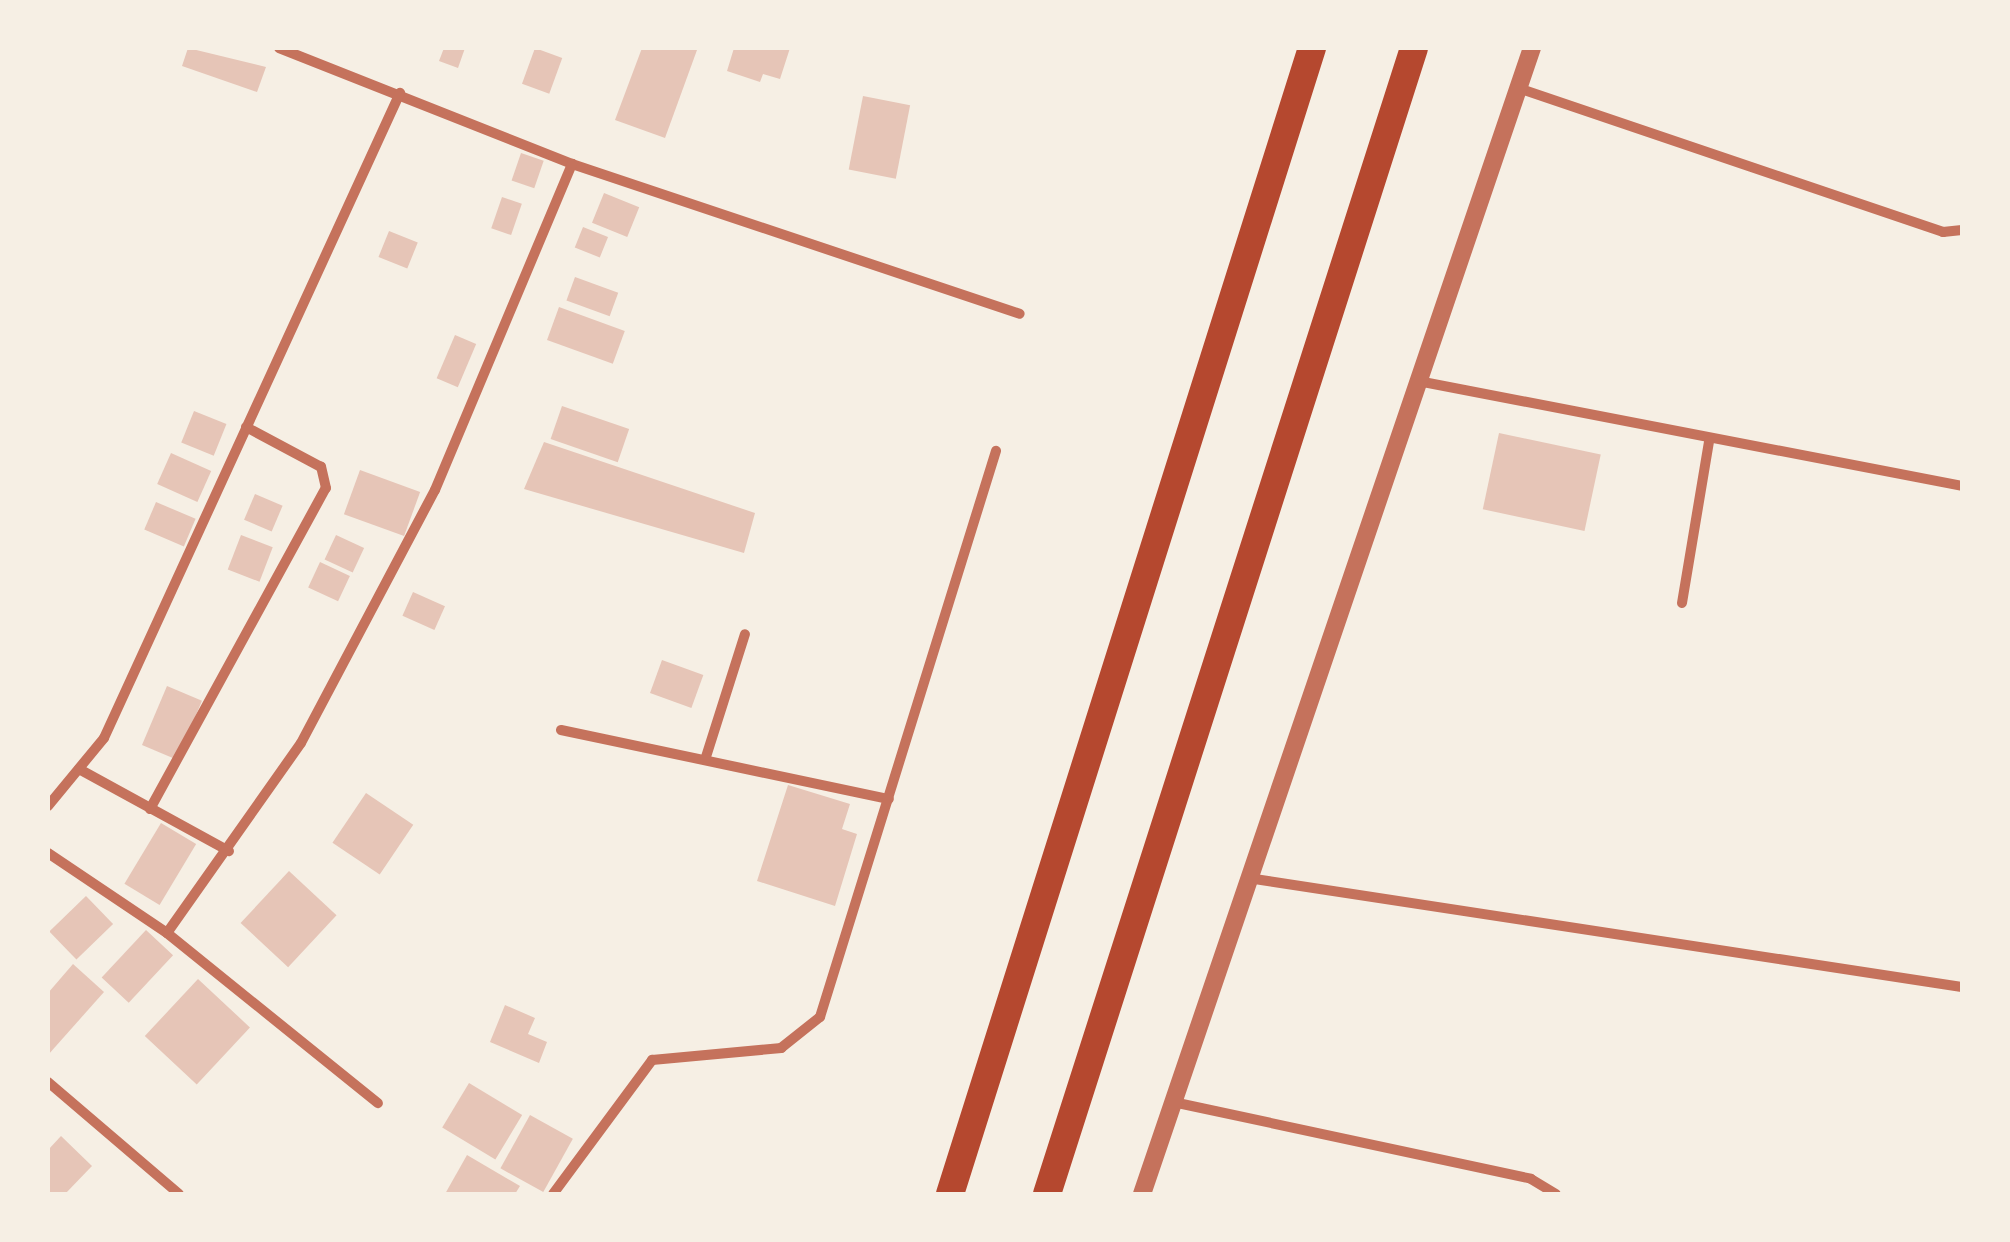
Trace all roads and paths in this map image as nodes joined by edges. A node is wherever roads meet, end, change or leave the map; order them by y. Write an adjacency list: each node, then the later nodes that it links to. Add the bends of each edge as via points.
1 (279, 48): 6 (street)
2 (1312, 48): 33 (highway)
3 (1414, 48): 34 (highway)
4 (1532, 48): 5 (street)
5 (1518, 88): 8 (street, via 1943,232); 10 (street)
6 (400, 93): 7 (street); 11 (street)
7 (572, 164): 9 (street); 23 (street, via 435,490 301,743)
8 (1962, 230)
9 (1020, 314)
10 (1417, 381): 12 (street); 25 (street)
11 (246, 427): 19 (street, via 104,738); 22 (street, via 321,468 326,488)
12 (1708, 441): 14 (street); 15 (street)
13 (996, 451): 20 (street)
14 (1962, 486)
15 (1682, 603)
16 (744, 634): 18 (street)
17 (561, 730): 18 (street)
18 (705, 760): 20 (street)
19 (79, 769): 21 (street); 22 (street)
20 (889, 799): 32 (street, via 808,1034 781,1048 652,1060)
21 (48, 806)
22 (150, 809): 23 (street)
23 (229, 851): 26 (street)
24 (48, 853): 26 (street)
25 (1248, 878): 27 (street); 29 (street)
26 (167, 933): 30 (street)
27 (1962, 988)
28 (48, 1082): 31 (street)
29 (1172, 1102): 35 (street); 36 (street, via 1530,1179)
30 (378, 1103)
31 (179, 1194)
32 (553, 1194)
33 (950, 1194)
34 (1048, 1194)
35 (1142, 1194)
36 (1556, 1194)

